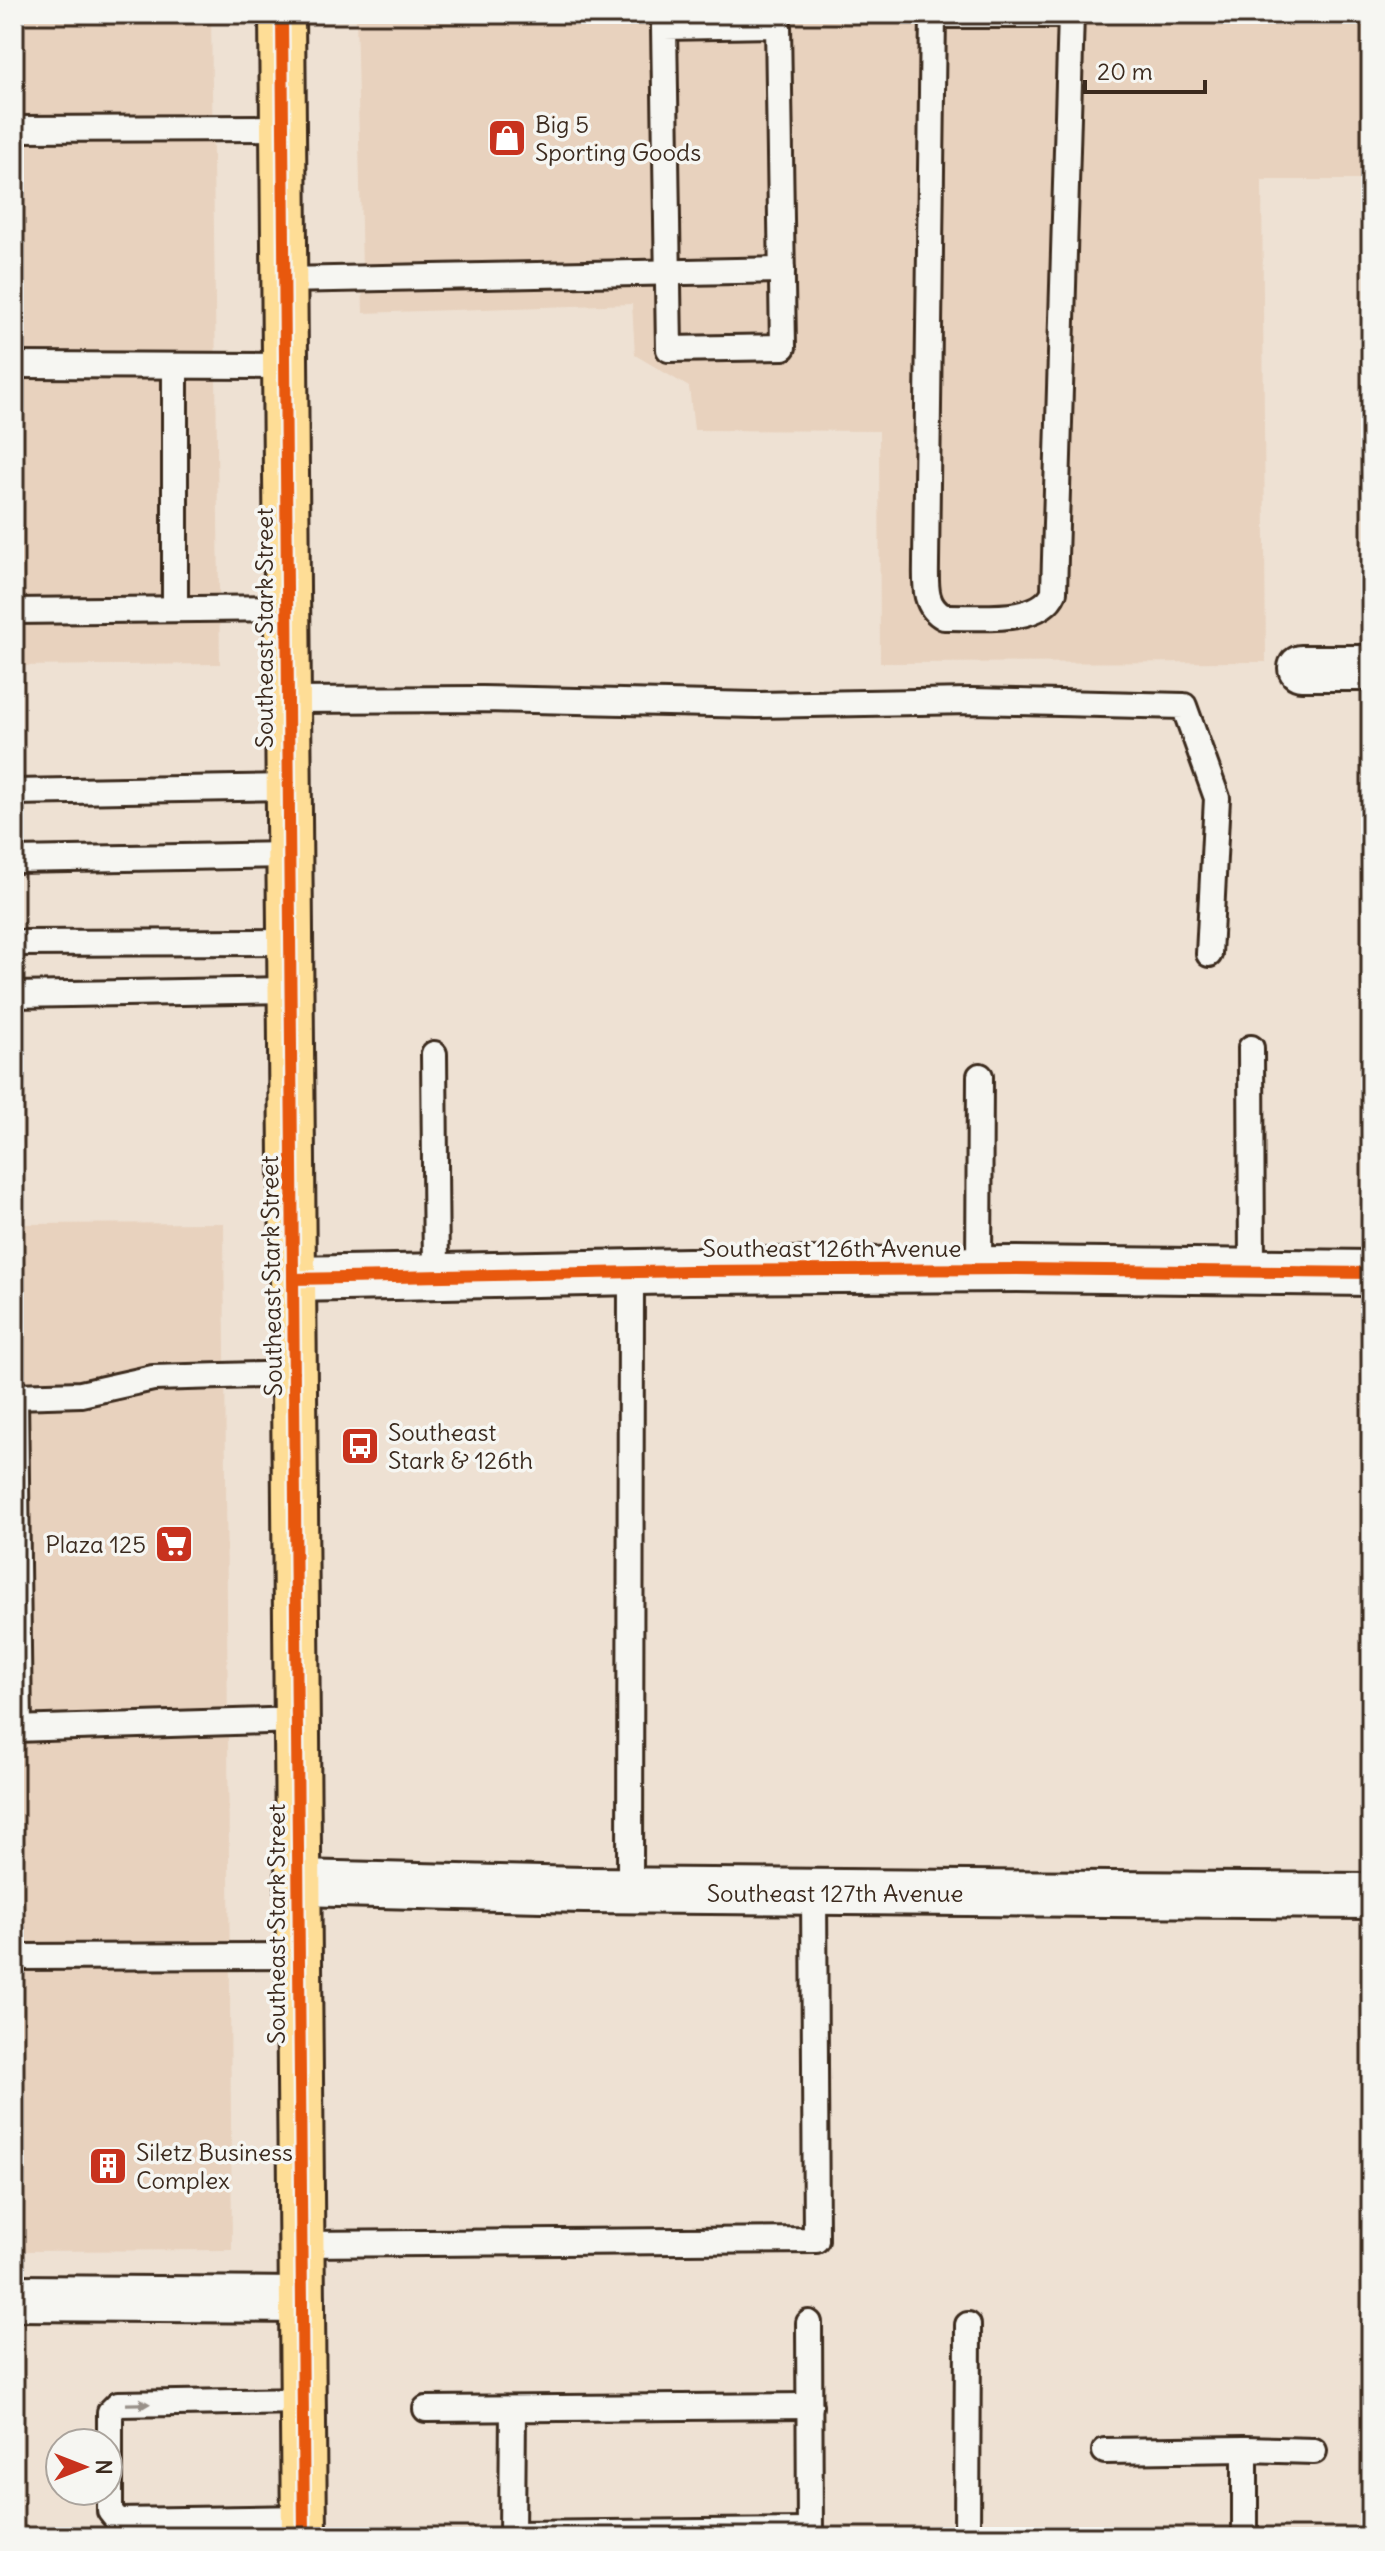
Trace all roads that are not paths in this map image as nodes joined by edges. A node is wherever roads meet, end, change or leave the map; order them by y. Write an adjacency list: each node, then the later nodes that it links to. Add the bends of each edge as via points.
1 (282, 14): 4 (main road, Southeast Stark Street)
2 (1071, 14): 3 (lane); 3 (lane, via 1054,592 1038,610 1018,615 944,617 934,612 927,598 926,562)
3 (933, 15)
4 (283, 128): 5 (lane); 8 (main road, Southeast Stark Street)
5 (14, 129)
6 (782, 270): 7 (lane); 7 (lane, via 783,347 669,349); 7 (lane, via 778,25 678,26 664,27)
7 (668, 272): 8 (lane)
8 (284, 280): 11 (main road, Southeast Stark Street)
9 (14, 365): 10 (lane)
10 (175, 366): 11 (lane); 13 (lane)
11 (284, 366): 12 (main road, Southeast Stark Street)
12 (286, 608): 13 (lane); 17 (main road, Southeast Stark Street)
13 (175, 609): 14 (lane)
14 (14, 611)
15 (1301, 668): 16 (street)
16 (1371, 668)
17 (287, 700): 18 (main road, Southeast Stark Street); 24 (lane, via 1184,706 1217,798)
18 (288, 787): 19 (lane); 20 (main road, Southeast Stark Street)
19 (14, 792)
20 (288, 855): 21 (lane); 22 (main road, Southeast Stark Street)
21 (14, 860)
22 (288, 942): 23 (lane); 25 (main road, Southeast Stark Street)
23 (14, 943)
24 (1209, 954)
25 (289, 990): 26 (lane); 35 (main road, Southeast Stark Street)
26 (14, 995)
27 (1251, 1048): 32 (lane)
28 (434, 1054): 34 (lane)
29 (980, 1076): 30 (lane)
30 (979, 1269): 31 (street, Southeast 126th Avenue); 32 (street, Southeast 126th Avenue)
31 (631, 1272): 34 (street, Southeast 126th Avenue); 41 (lane)
32 (1252, 1272): 33 (street, Southeast 126th Avenue)
33 (1371, 1273)
34 (436, 1276): 35 (street, Southeast 126th Avenue)
35 (293, 1279): 36 (main road, Southeast Stark Street)
36 (294, 1374): 37 (lane, via 153,1378 81,1394); 38 (main road, Southeast Stark Street)
37 (14, 1396): 39 (lane)
38 (297, 1720): 39 (lane); 40 (main road, Southeast Stark Street)
39 (16, 1729)
40 (298, 1883): 41 (street, Southeast 127th Avenue); 44 (main road, Southeast Stark Street)
41 (630, 1891): 42 (street, Southeast 127th Avenue)
42 (814, 1892): 43 (street, Southeast 127th Avenue); 46 (lane, via 816,2240)
43 (1371, 1896)
44 (297, 1956): 45 (lane); 46 (main road, Southeast Stark Street)
45 (14, 1957)
46 (302, 2244): 48 (main road, Southeast Stark Street)
47 (14, 2298): 48 (street)
48 (302, 2300): 51 (main road, Southeast Stark Street)
49 (809, 2323): 52 (lane)
50 (968, 2325): 61 (lane)
51 (303, 2401): 58 (main road, Southeast Stark Street); 58 (lane, one-way to 51, via 118,2521 110,2511 110,2412 118,2404)
52 (810, 2406): 54 (lane); 59 (lane)
53 (426, 2409): 54 (lane)
54 (513, 2409): 60 (lane)
55 (1245, 2449): 56 (lane); 57 (lane); 62 (lane)
56 (1105, 2451)
57 (1314, 2451)
58 (304, 2528)
59 (810, 2534): 60 (lane)
60 (512, 2536)
61 (967, 2537)
62 (1245, 2537)

